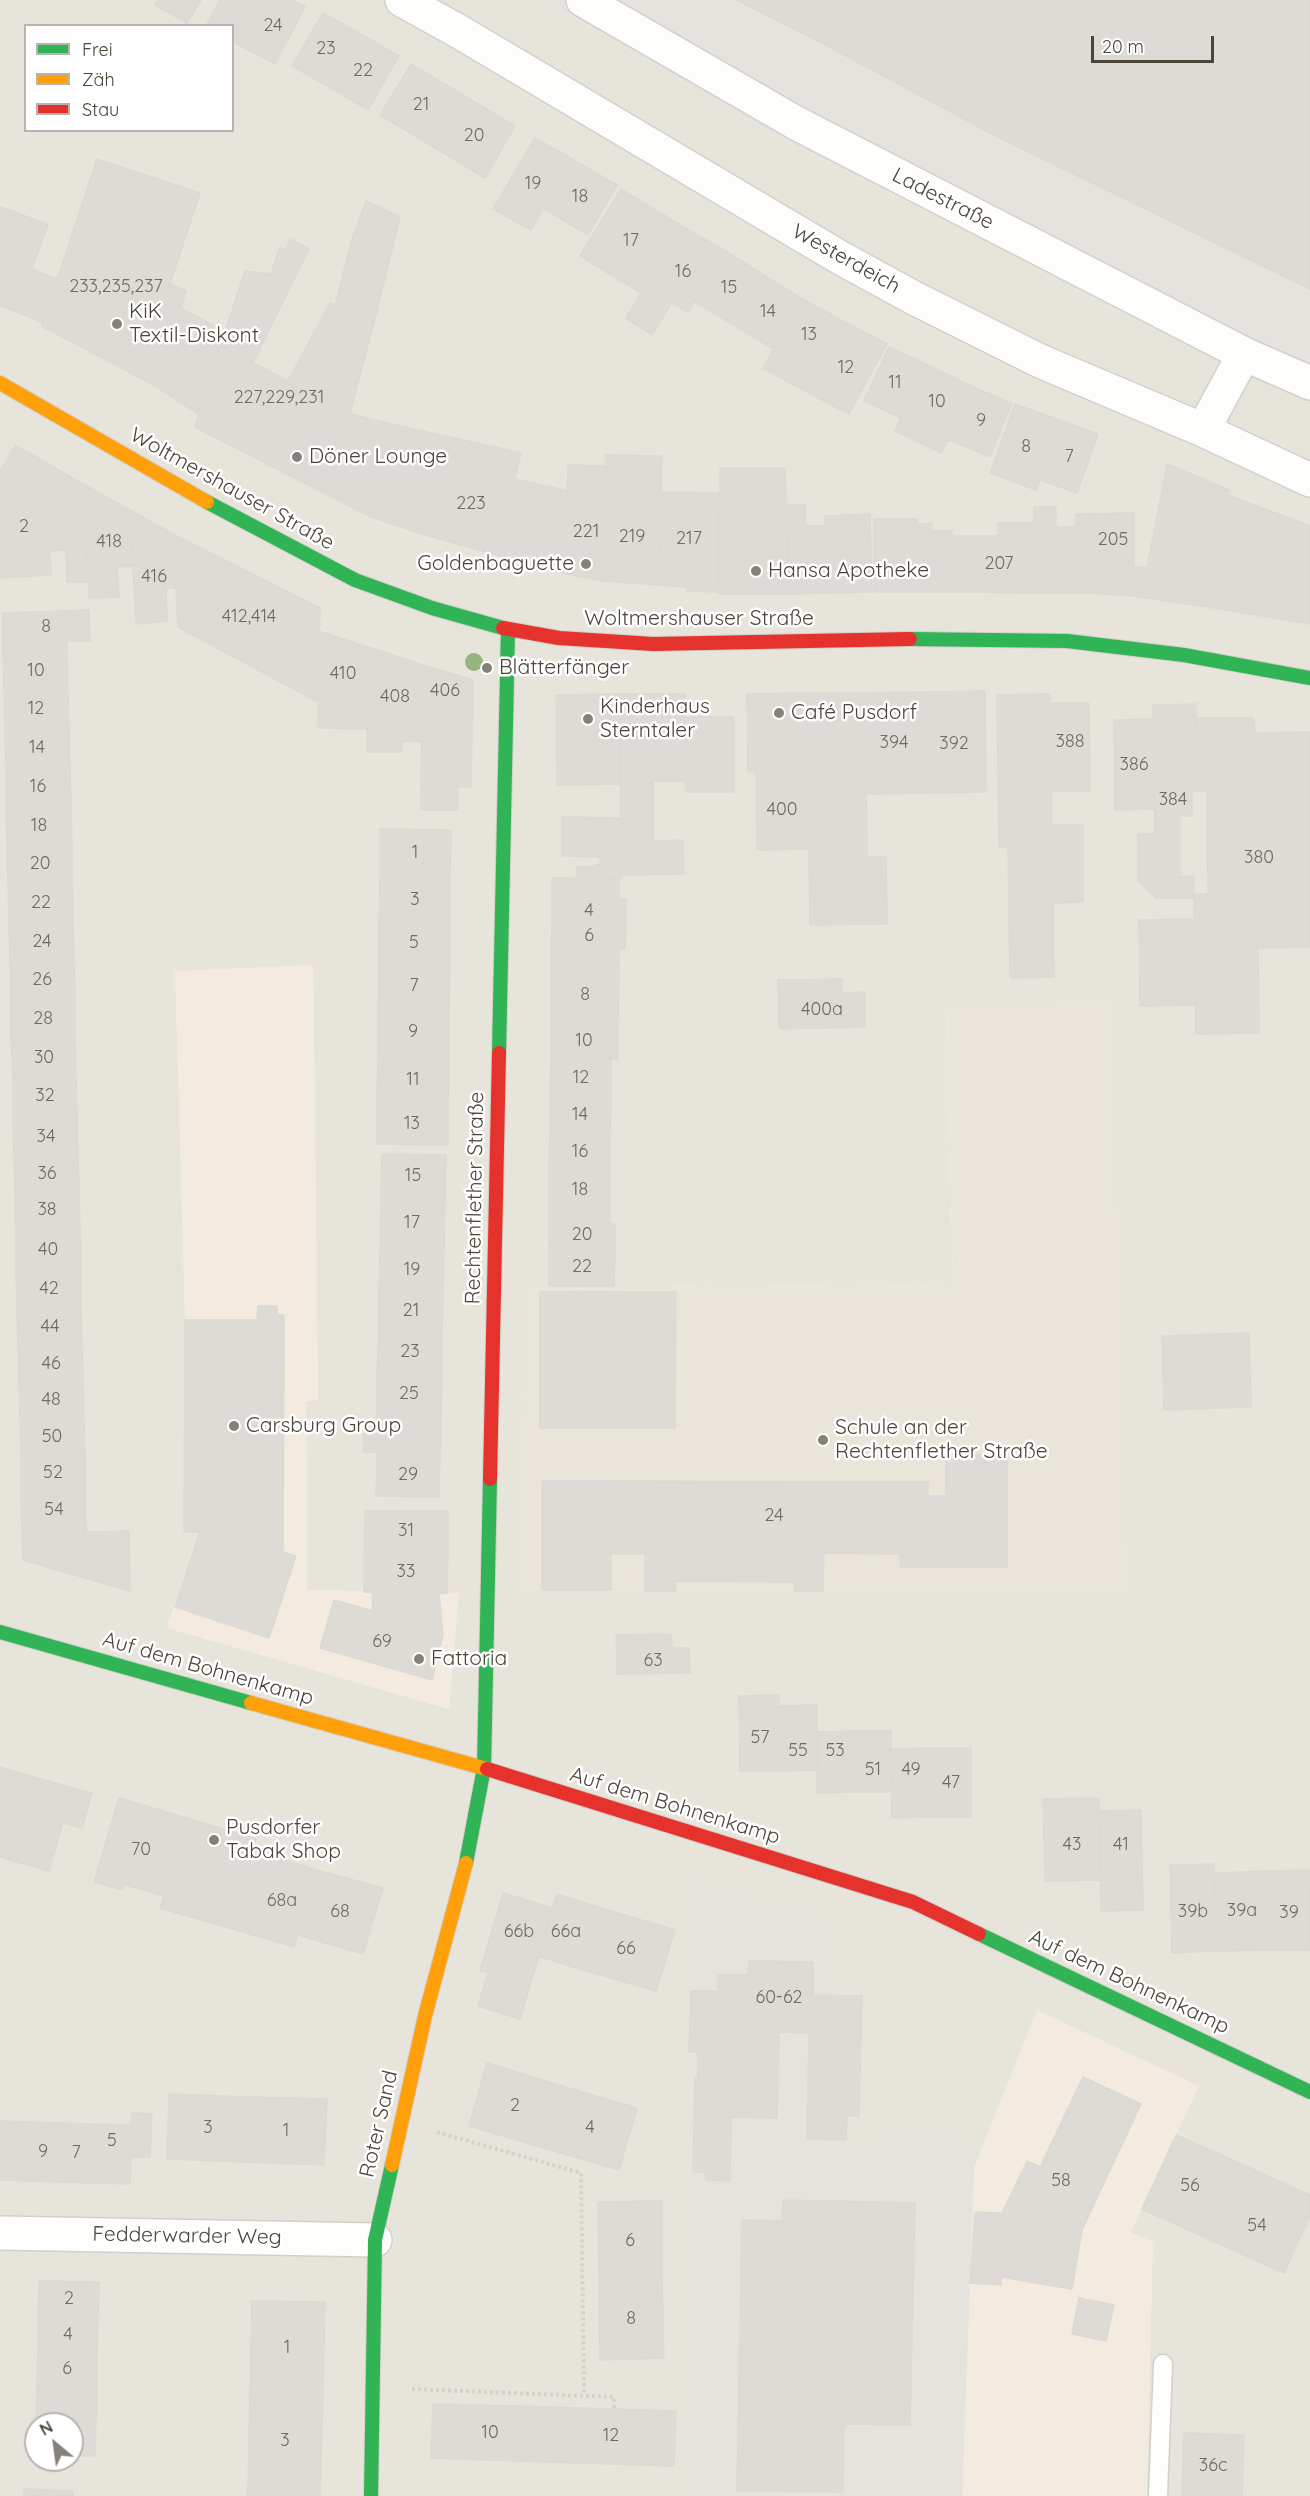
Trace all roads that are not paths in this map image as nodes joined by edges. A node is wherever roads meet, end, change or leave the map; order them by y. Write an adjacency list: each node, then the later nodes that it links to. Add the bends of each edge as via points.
1 (402, 0): 6 (street, Westerdeich, via 914,298 1040,361)
2 (583, 0): 3 (street, Ladestraße, via 796,123)
3 (1244, 354): 5 (street, Ladestraße); 6 (street)
4 (0, 383): 8 (street, Woltmershauser Straße, via 197,496 355,580 432,608)
5 (1310, 384)
6 (1203, 430): 7 (street, Westerdeich)
7 (1310, 480)
8 (508, 629): 9 (street, Woltmershauser Straße, via 559,638 652,644 874,639 1068,641 1184,655); 11 (street, Rechtenflether Straße)
9 (1310, 678)
10 (0, 1632): 11 (street, Auf dem Bohnenkamp)
11 (484, 1768): 12 (street, Auf dem Bohnenkamp, via 913,1902); 14 (street, Roter Sand, via 472,1841 425,2016)
12 (1310, 2092)
13 (0, 2233): 14 (street, Fedderwarder Weg)
14 (375, 2240): 16 (street, Roter Sand)
15 (1163, 2364): 17 (lane)
16 (371, 2496)
17 (1158, 2496)

